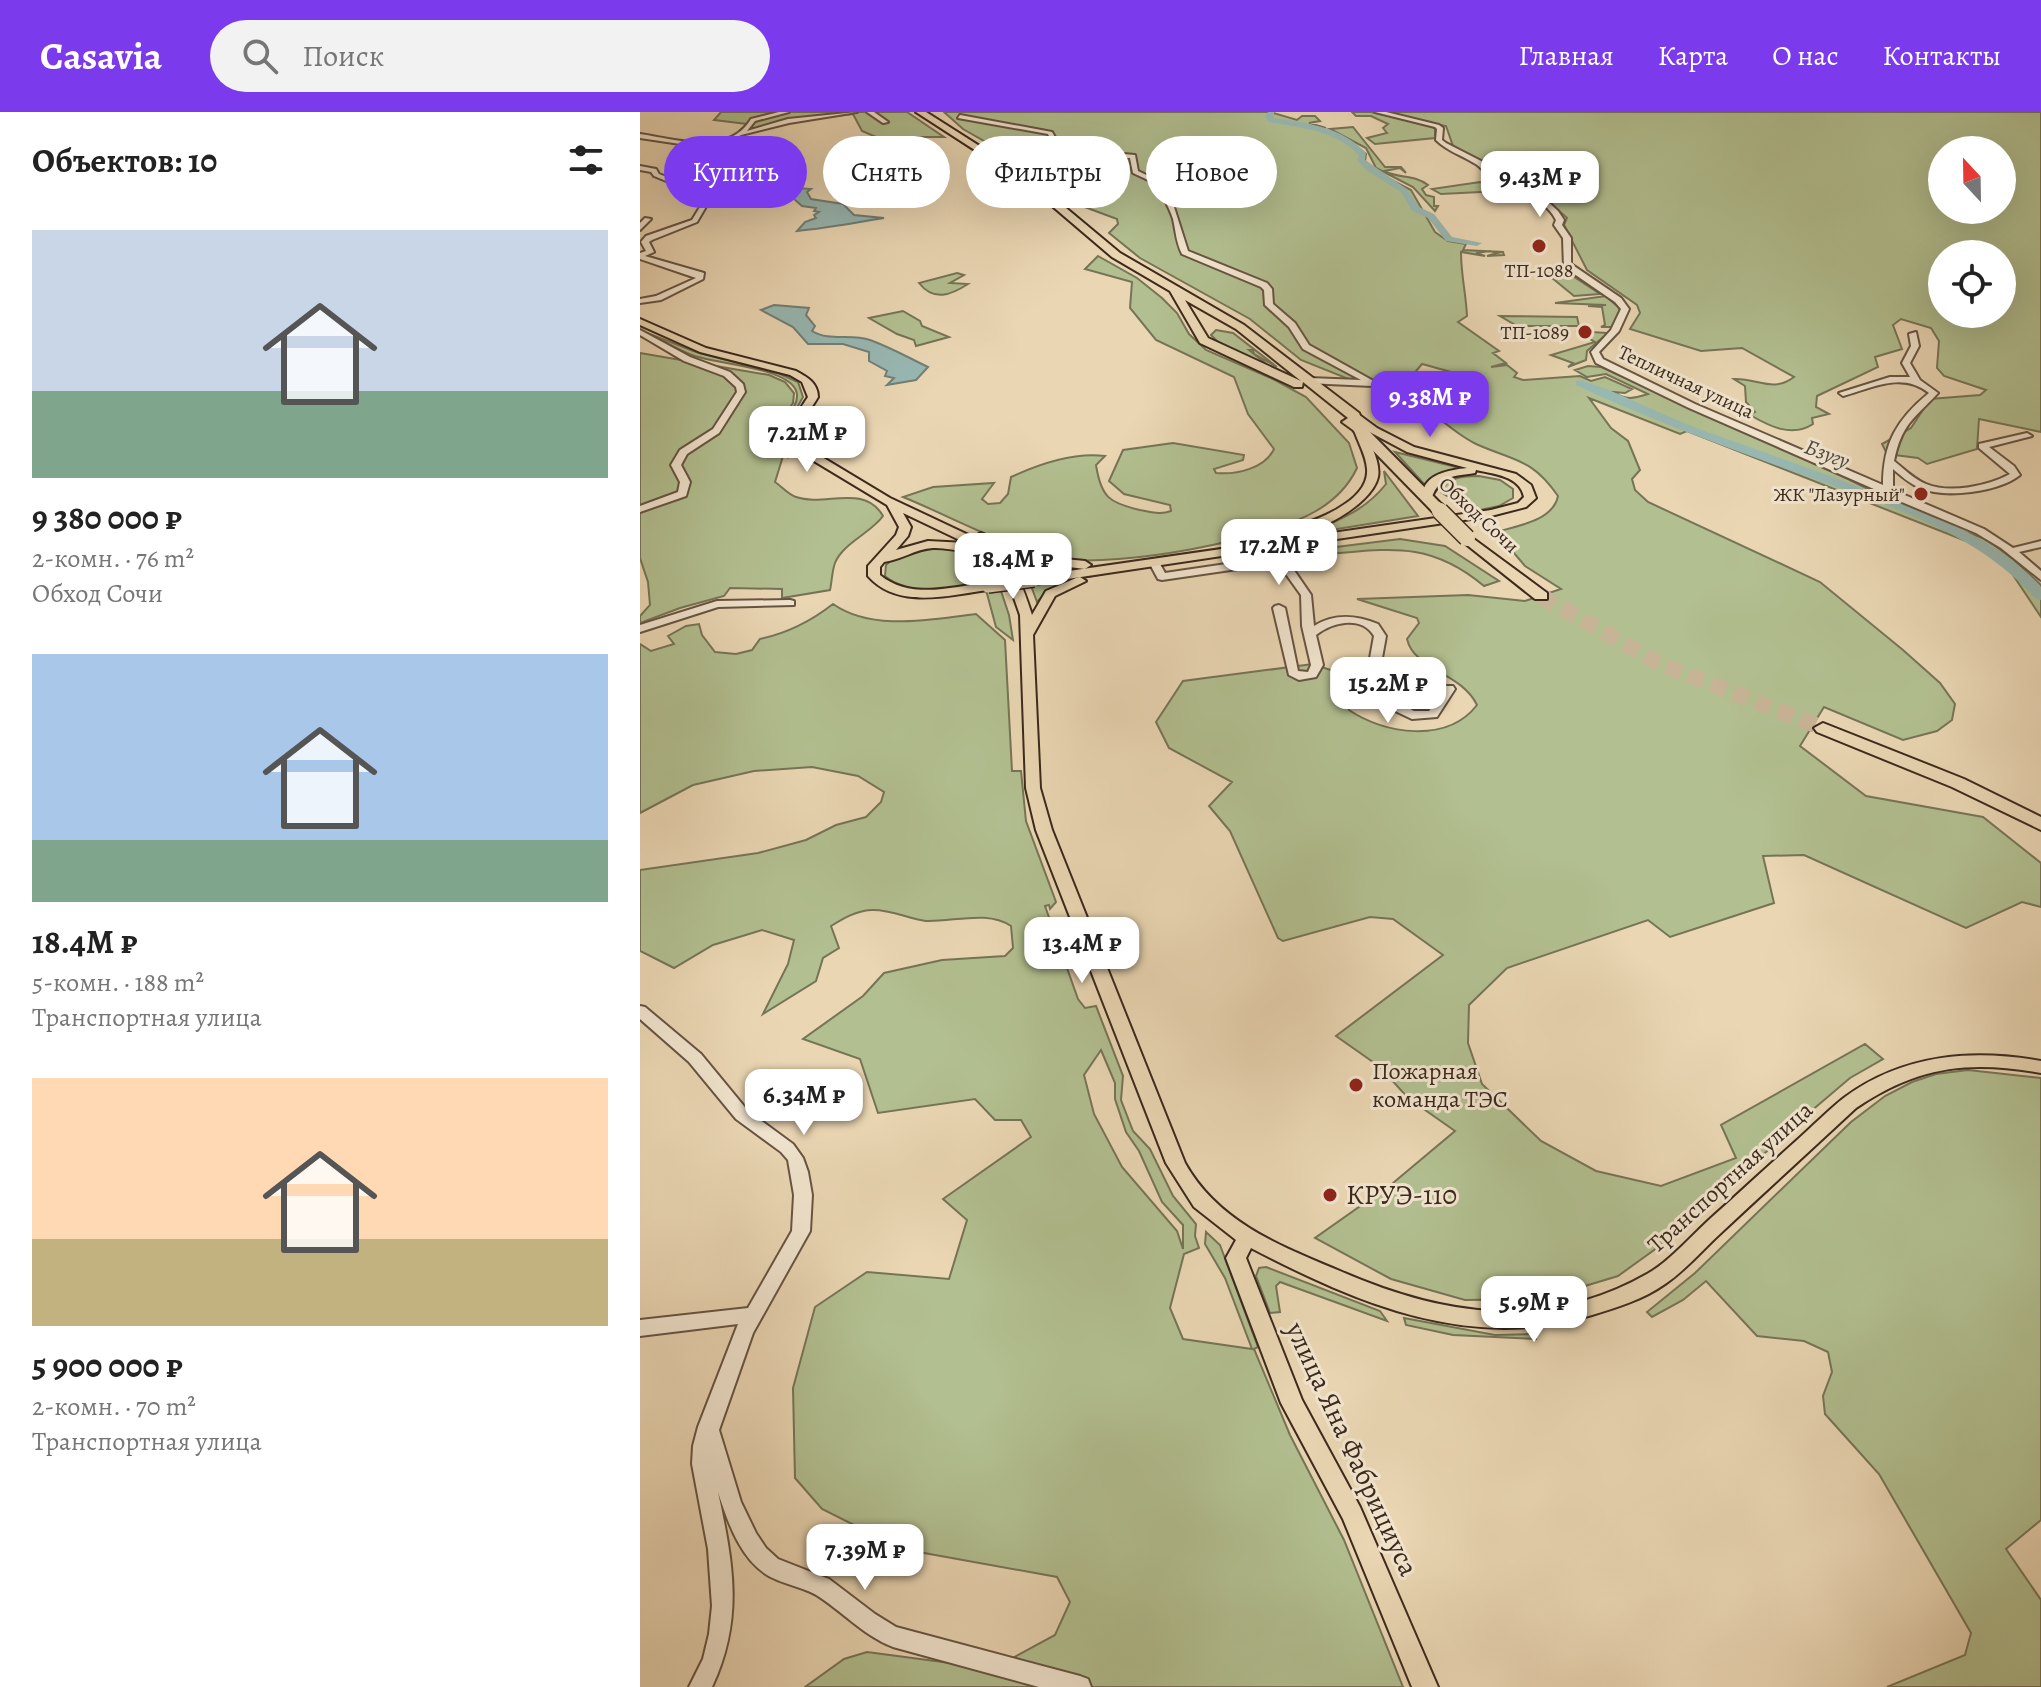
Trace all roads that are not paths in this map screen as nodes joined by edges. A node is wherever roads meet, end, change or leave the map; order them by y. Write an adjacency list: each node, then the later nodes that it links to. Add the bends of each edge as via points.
1 (786, 112): 8 (street, via 753,120)
2 (854, 112): 8 (street, via 788,121)
3 (870, 112): 7 (street)
4 (920, 112): 17 (highway, Обход Сочи, via 1018,173 1094,240)
5 (1378, 112): 32 (street, Тепличная улица, via 1437,126 1447,148 1481,163 1494,178 1525,190 1558,213 1558,225 1567,238 1567,265 1625,309 1615,331 1595,352 1599,361)
6 (960, 117): 25 (street, via 1042,130 1068,150 1133,156 1135,172 1164,185 1185,252 1267,287 1269,305 1292,325 1301,343 1373,383)
7 (885, 122)
8 (739, 135)
9 (640, 136): 10 (street)
10 (664, 140)
11 (640, 168): 12 (street)
12 (664, 178)
13 (704, 208): 16 (street, via 695,221 649,238 645,242 650,252)
14 (647, 219): 15 (street)
15 (640, 228)
16 (640, 254): 18 (street, via 701,275 665,295)
17 (1169, 286): 21 (highway, Обход Сочи); 22 (highway, Обход Сочи, via 1240,327)
18 (640, 301)
19 (641, 326): 33 (main road, via 806,380 813,397 794,427 797,443); 35 (street, via 701,365 727,374 741,389 717,429 677,460 685,482 683,494)
20 (1913, 334): 24 (street, via 1915,346 1906,363)
21 (1200, 335): 22 (highway, via 1209,326 1227,326); 28 (highway, Обход Сочи, via 1224,352 1293,381)
22 (1261, 346): 23 (highway, Обход Сочи)
23 (1309, 381): 25 (street); 27 (highway, Обход Сочи)
24 (1917, 382): 26 (street, via 1888,378); 30 (street, via 1934,394 1902,423)
25 (1354, 385): 27 (street, via 1332,389)
26 (1843, 393)
27 (1338, 404): 28 (highway, Обход Сочи)
28 (1356, 422): 31 (main road, via 1405,450); 34 (highway, Обход Сочи); 39 (main road, via 1373,477 1352,504 1302,528)
29 (2027, 436): 30 (street, via 1982,446 2015,475 1976,487 1926,488)
30 (1891, 463): 32 (street)
31 (1501, 472): 34 (main road, via 1445,475 1428,489); 39 (main road, via 1530,490 1522,505)
32 (1888, 493): 38 (street, Тепличная улица, via 1980,531)
33 (891, 502): 36 (main road); 44 (main road, via 905,527 874,566 874,576)
34 (1432, 503): 45 (highway, Обход Сочи, bridge)
35 (640, 509)
36 (930, 521): 40 (main road, via 1056,563); 41 (main road, via 979,545)
37 (2041, 544): 38 (street)
38 (2012, 551): 43 (street, Тепличная улица)
39 (1215, 553): 40 (main road)
40 (1182, 558): 42 (main road); 44 (main road, bridge, via 921,593)
41 (1005, 565): 44 (main road, via 971,547 922,546 882,563); 50 (main road, Транспортная улица, via 1020,593)
42 (1156, 566): 49 (street, via 1162,577 1169,578 1281,559 1306,595); 50 (main road, via 1058,588 1042,606)
43 (2041, 577)
44 (884, 586)
45 (1541, 596)
46 (790, 603): 48 (street, via 717,604)
47 (1279, 608): 49 (street, via 1289,662 1299,676 1317,669)
48 (640, 629)
49 (1312, 633): 51 (street, via 1333,619 1368,623 1380,636 1376,658 1398,683 1400,711 1430,715)
50 (1028, 638): 56 (main road, Транспортная улица, via 1033,788 1044,830 1168,1147 1201,1202)
51 (1449, 689)
52 (1823, 728): 53 (highway)
53 (2041, 824)
54 (640, 1011): 57 (street, via 695,1058 742,1115 795,1158 803,1195 801,1231)
55 (2041, 1067): 56 (main road, Транспортная улица, via 1938,1061 1882,1081 1850,1103 1657,1279 1565,1316 1506,1323 1435,1315 1351,1285)
56 (1247, 1237): 62 (main road, улица Яна Фабрициуса, via 1236,1258 1292,1403 1352,1514)
57 (752, 1315): 58 (street); 59 (street)
58 (640, 1328)
59 (708, 1427): 60 (street, via 701,1457 721,1578 723,1628); 61 (street, via 741,1524 769,1565 816,1583 870,1626 893,1637)
60 (700, 1687)
61 (1080, 1687)
62 (1425, 1687)

